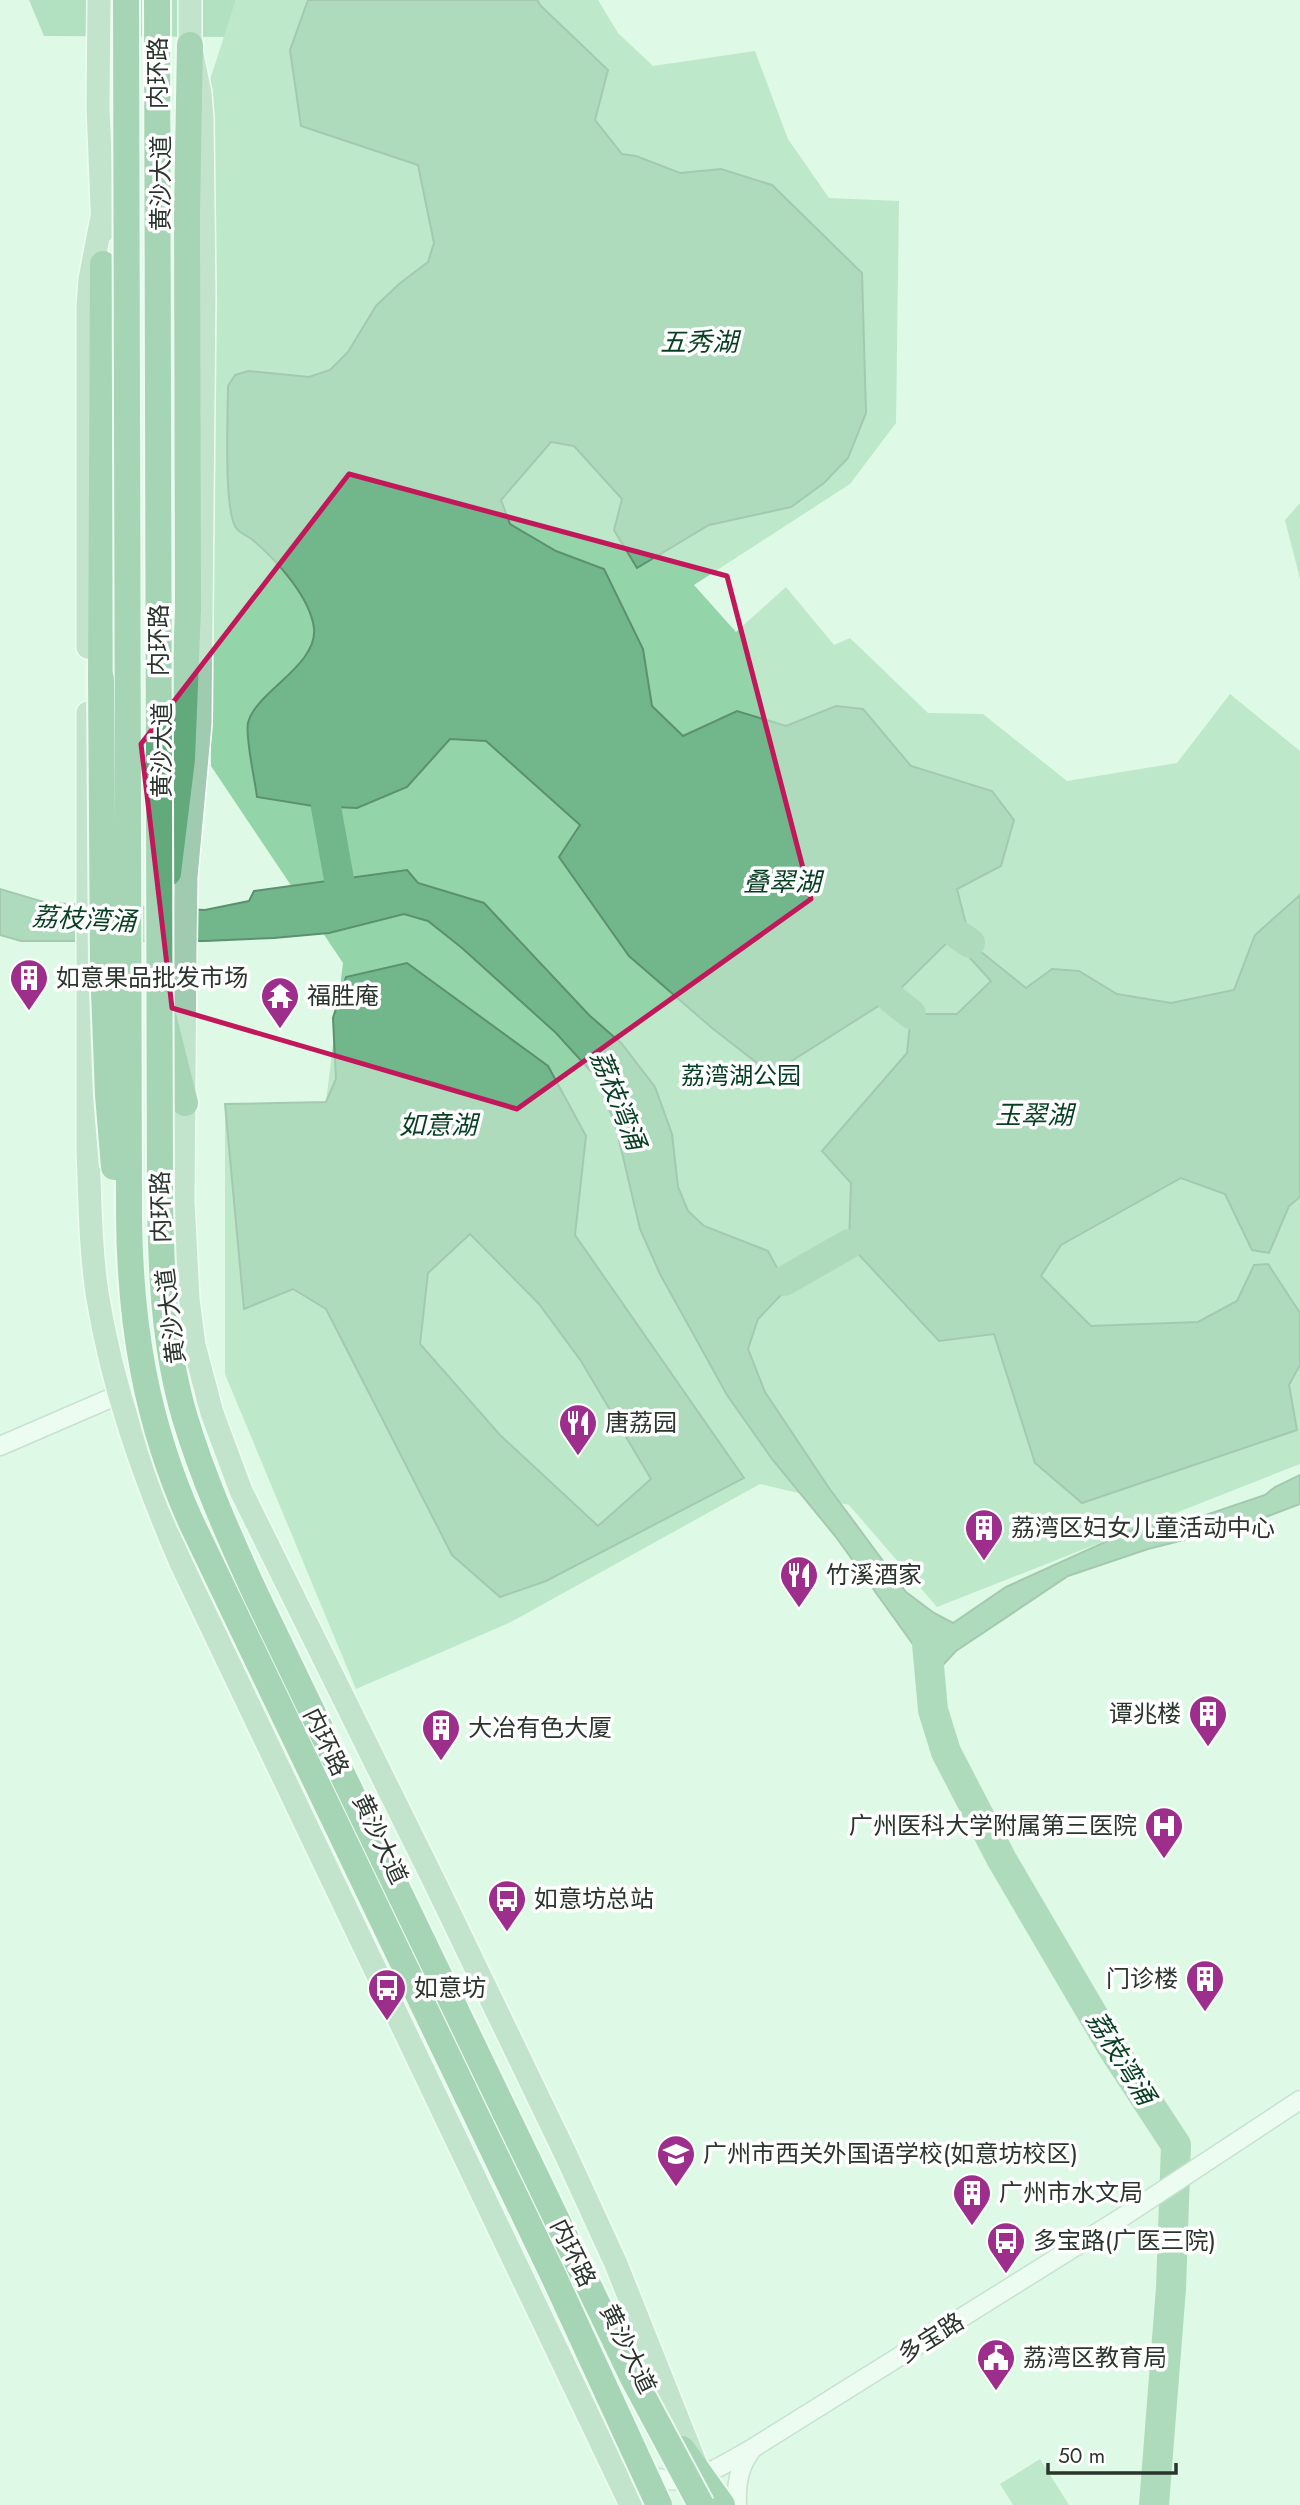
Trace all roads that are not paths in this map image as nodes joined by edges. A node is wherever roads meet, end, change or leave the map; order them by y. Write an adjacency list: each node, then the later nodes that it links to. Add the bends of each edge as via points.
1 (99, 0): 6 (main road)
2 (124, 0): 8 (highway, 黄沙大道); 12 (highway, 内环路, bridge)
3 (159, 0): 9 (highway, 内环路, bridge); 9 (highway, 黄沙大道, bridge, via 162,904)
4 (190, 0): 5 (main road)
5 (190, 45): 9 (highway, bridge, via 188,609); 9 (main road, via 202,119 200,724 186,891)
6 (102, 218): 7 (main road); 14 (main road, via 88,307 88,1149 97,1291)
7 (103, 264): 8 (main road); 12 (highway, bridge, via 104,1022 112,1148)
8 (123, 288): 14 (highway, 黄沙大道, bridge)
9 (169, 946): 10 (highway, 黄沙大道); 11 (main road); 26 (highway, 内环路, bridge, via 160,1199 163,1288 184,1416 240,1560 304,1696 633,2378)
10 (162, 1009): 11 (highway); 13 (highway, 黄沙大道, via 164,1269)
11 (185, 1103): 16 (main road, via 188,1299 212,1413 241,1491)
12 (132, 1296): 19 (highway, 内环路, bridge, via 142,1371 172,1479)
13 (178, 1377): 14 (street); 17 (highway, 黄沙大道, via 217,1500)
14 (130, 1392): 15 (street); 21 (highway, 黄沙大道, via 194,1535 534,2237); 23 (main road, via 146,1478 181,1563)
15 (0, 1446)
16 (425, 1865): 17 (main road); 22 (main road, via 616,2264)
17 (399, 1877): 22 (highway, 黄沙大道, via 638,2374)
18 (1300, 2100): 20 (street, 多宝路)
19 (554, 2277): 24 (highway, 内环路, bridge); 25 (highway, bridge)
20 (753, 2448): 22 (street, 多宝路); 28 (street, via 743,2460)
21 (637, 2467): 22 (street, via 664,2479); 24 (main road, 黄沙大道)
22 (701, 2477): 27 (highway, 黄沙大道)
23 (631, 2505)
24 (658, 2505)
25 (680, 2505)
26 (701, 2505)
27 (722, 2505)
28 (737, 2505)

